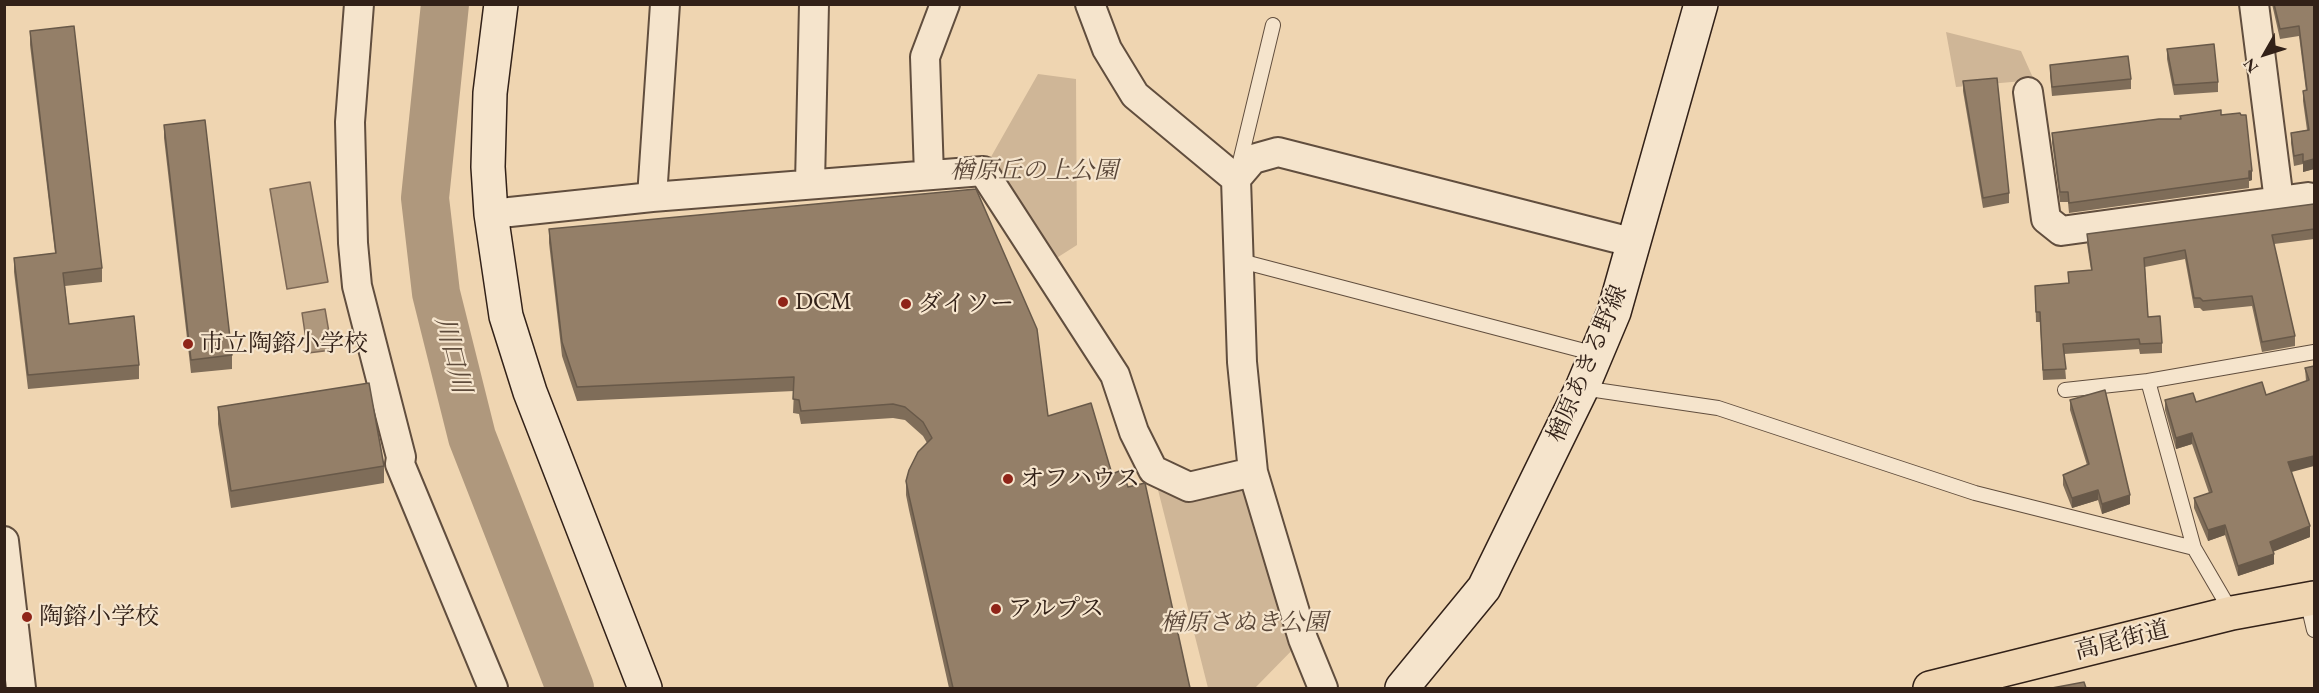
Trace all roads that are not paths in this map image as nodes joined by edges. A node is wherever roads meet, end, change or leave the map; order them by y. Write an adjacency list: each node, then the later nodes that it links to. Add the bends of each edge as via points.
1 (359, 4): 31 (street, via 350,122 357,286 400,464)
2 (501, 4): 17 (main road, via 490,93)
3 (665, 4): 14 (street)
4 (814, 4): 13 (street)
5 (945, 4): 11 (street, via 925,57)
6 (1090, 4): 12 (street, via 1107,49 1135,96)
7 (1701, 4): 18 (main road, 楢原あきる野線)
8 (2254, 4): 16 (street)
9 (1273, 25): 12 (lane)
10 (2028, 92): 16 (street, via 2046,219 2061,231)
11 (928, 175): 13 (street); 25 (street, via 983,171 1115,375 1134,432 1154,470 1189,487)
12 (1236, 179): 18 (street, via 1253,159 1278,152); 19 (street)
13 (810, 183): 14 (street)
14 (652, 197): 17 (street)
15 (2307, 197): 16 (street)
16 (2279, 201)
17 (490, 214): 32 (main road, via 506,316 530,392)
18 (1635, 243): 21 (main road, 楢原あきる野線, via 1614,312)
19 (1237, 260): 21 (lane); 25 (street)
20 (2314, 352): 22 (lane)
21 (1596, 354): 23 (main road, 楢原あきる野線)
22 (2148, 381): 24 (lane); 27 (lane)
23 (1582, 388): 27 (lane, via 1718,408 1975,493); 34 (main road, 楢原あきる野線, via 1484,588)
24 (2066, 390)
25 (1253, 471): 33 (street, via 1303,639)
26 (4, 541): 30 (street)
27 (2194, 548): 29 (lane)
28 (2312, 609): 29 (main road, 高尾街道)
29 (2232, 612): 35 (main road, 高尾街道)
30 (21, 688)
31 (491, 688)
32 (645, 688)
33 (1323, 688)
34 (1402, 688)
35 (1930, 688)

